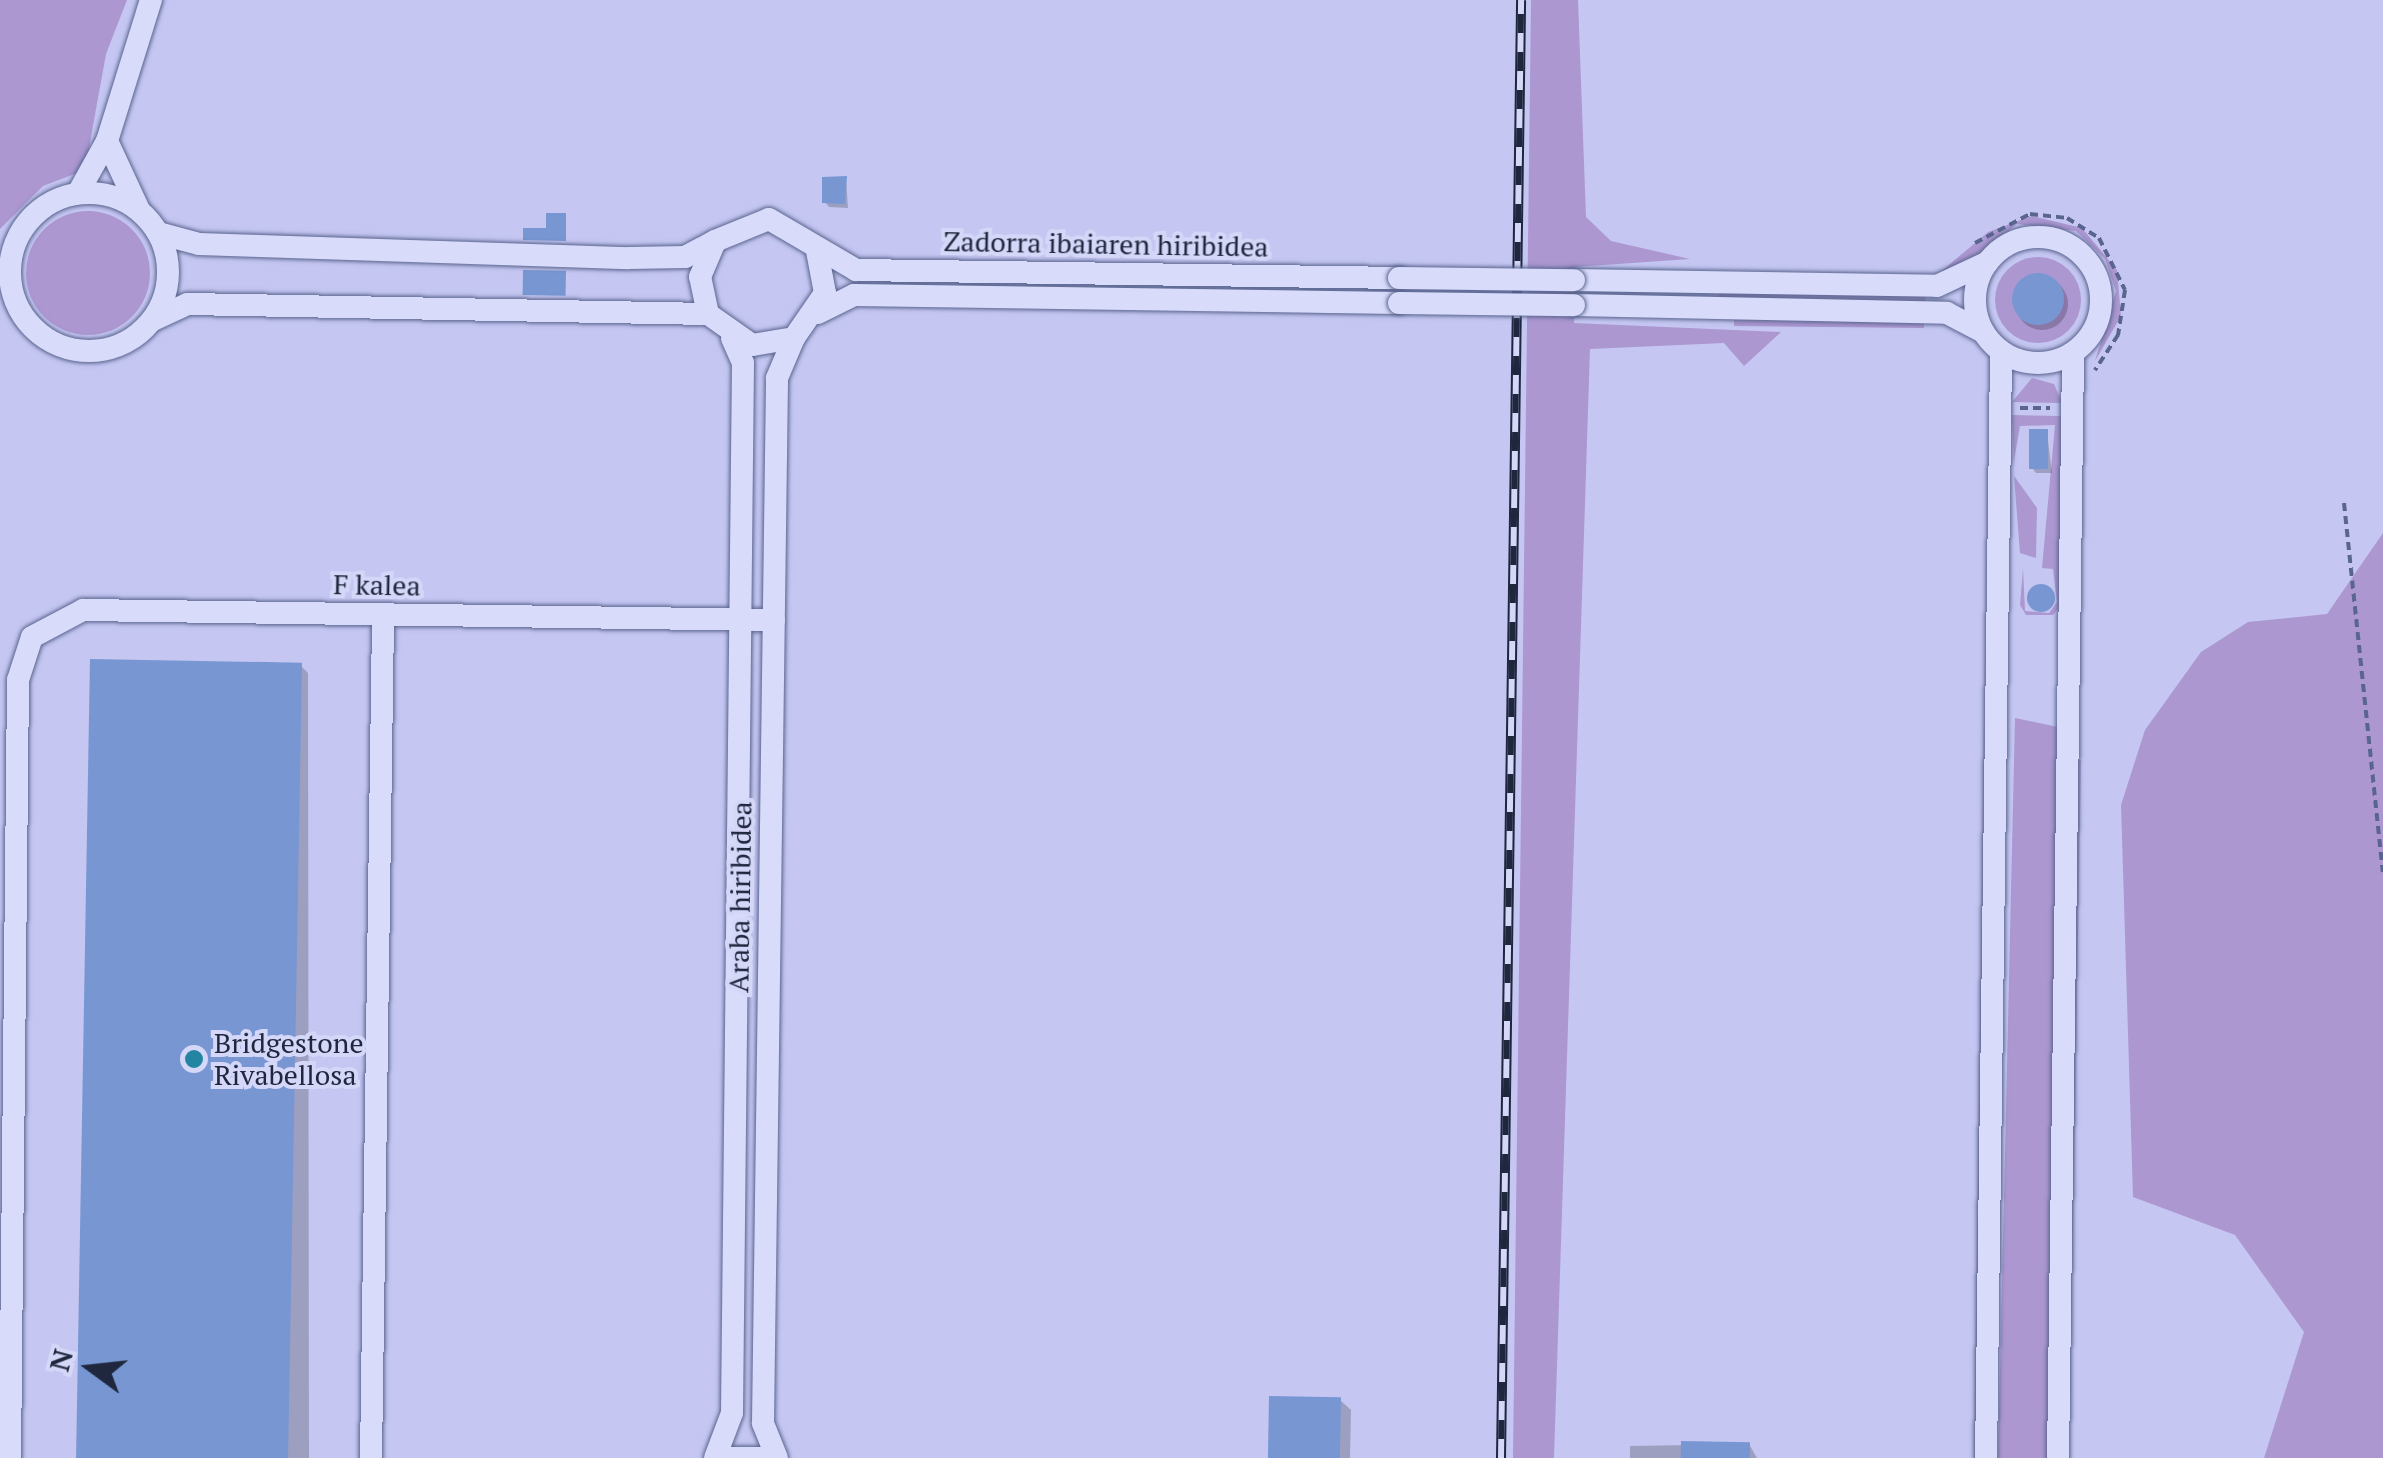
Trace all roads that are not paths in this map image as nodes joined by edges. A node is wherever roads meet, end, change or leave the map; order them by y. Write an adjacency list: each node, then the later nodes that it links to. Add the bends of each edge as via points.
1 (151, 0): 2 (street)
2 (107, 140): 3 (street); 4 (street)
3 (78, 193): 4 (street); 5 (street)
4 (139, 211): 6 (street)
5 (25, 224): 8 (street); 11 (street, via 9,268)
6 (158, 232): 7 (street, via 199,244 629,258 686,256); 14 (street, via 168,277)
7 (715, 241): 9 (street, via 769,220); 13 (street, via 700,276)
8 (0, 250)
9 (818, 251): 10 (street, Zadorra ibaiaren hiribidea, bridge, via 856,270 1937,286); 12 (street, via 825,271)
10 (1978, 256): 15 (street, via 1975,309); 19 (street, via 2025,238 2069,245 2086,260 2100,311)
11 (10, 307): 14 (street, via 58,347 84,352 110,350)
12 (818, 313): 15 (street, Zadorra ibaiaren hiribidea, bridge, via 854,295 1574,305 1947,313); 17 (street)
13 (708, 314): 14 (street, via 188,304); 16 (street)
14 (153, 320)
15 (1984, 332): 18 (street)
16 (732, 338): 17 (street, via 774,345); 21 (street, Araba hiribidea, via 744,363)
17 (794, 338): 22 (street, Araba hiribidea, via 777,378)
18 (2001, 352): 19 (street, via 2030,363); 29 (street)
19 (2074, 352): 30 (street)
20 (383, 616): 21 (street, F kalea); 23 (street, F kalea, via 83,610 32,637 18,680); 24 (street)
21 (742, 620): 22 (street, F kalea); 25 (street, Araba hiribidea, via 732,1413)
22 (774, 620): 28 (street, Araba hiribidea, via 763,1423)
23 (10, 1458)
24 (371, 1458)
25 (715, 1458)
26 (728, 1458): 27 (street)
27 (762, 1458)
28 (777, 1458)
29 (1986, 1458)
30 (2058, 1458)

